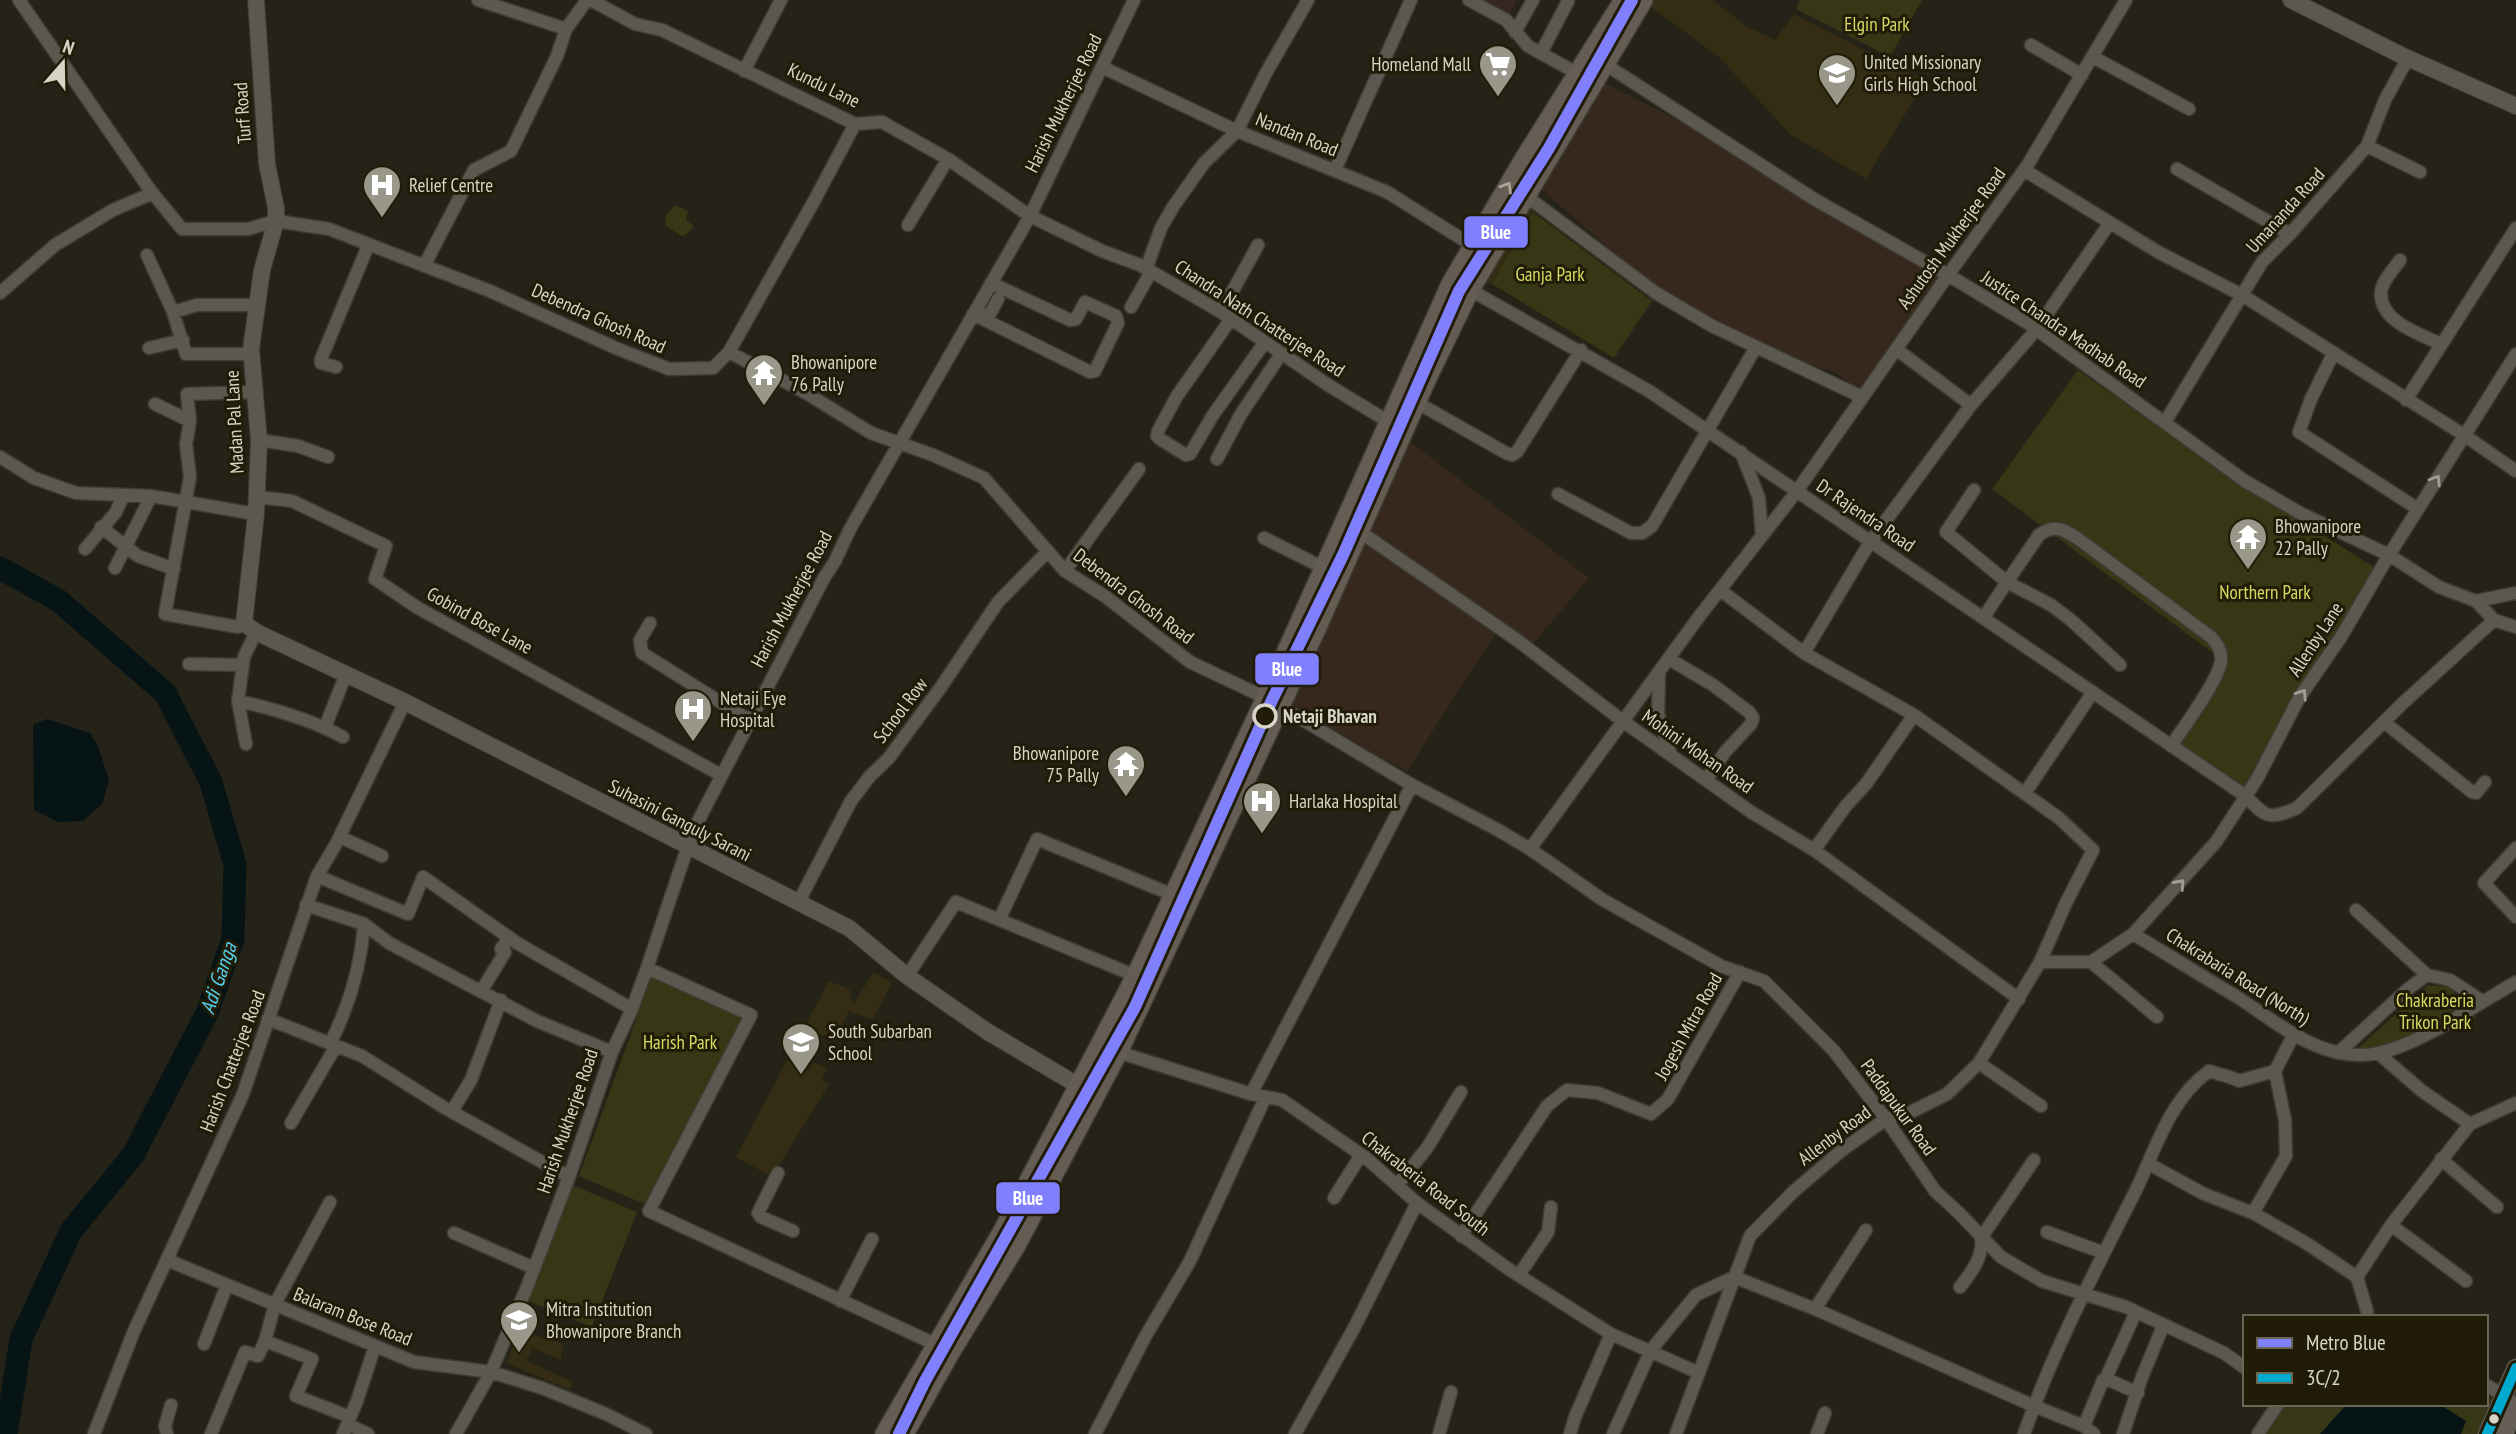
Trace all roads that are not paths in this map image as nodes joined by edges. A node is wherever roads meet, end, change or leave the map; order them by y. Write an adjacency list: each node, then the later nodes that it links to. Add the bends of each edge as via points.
1 (19, 0): 37 (street)
2 (257, 0): 40 (street, Turf Road, via 267,164)
3 (478, 0): 16 (street)
4 (589, 0): 16 (street); 24 (street, Kundu Lane)
5 (781, 0): 24 (street)
6 (1134, 0): 23 (street, Harish Mukherjee Road)
7 (1308, 0): 30 (street)
8 (1411, 0): 34 (street)
9 (1469, 0): 17 (street, via 1506,20)
10 (1533, 0): 17 (street)
11 (1624, 0): 22 (main road)
12 (1643, 0): 22 (main road)
13 (2126, 0): 20 (street, Ashutosh Mukherjee Road)
14 (2291, 0): 21 (street)
15 (1568, 1): 19 (street)
16 (566, 29): 50 (street, via 511,151 474,170)
17 (1515, 32): 19 (street)
18 (2031, 45): 25 (street)
19 (1541, 53): 26 (street)
20 (2093, 57): 25 (street, Ashutosh Mukherjee Road); 28 (street)
21 (2408, 58): 27 (street); 31 (street, Umananda Road)
22 (1598, 60): 26 (main road); 52 (street, Justice Chandra Madhab Road, via 1814,199)
23 (1102, 66): 30 (street, Nandan Road); 39 (street, Harish Mukherjee Road)
24 (744, 71): 29 (street, Kundu Lane)
25 (2082, 75): 35 (street, Ashutosh Mukherjee Road)
26 (1586, 79): 38 (main road); 47 (main road, one-way to 26, via 1523,161)
27 (2516, 106)
28 (2189, 109)
29 (855, 124): 32 (street, Kundu Lane, via 882,122); 71 (street)
30 (1237, 131): 34 (street, Nandan Road); 51 (street, via 1204,163 1173,207 1161,228)
31 (2367, 146): 36 (street); 44 (street, Umananda Road)
32 (948, 159): 39 (street, Kundu Lane); 42 (street)
33 (2177, 169): 44 (street)
34 (1335, 170): 47 (street, Nandan Road, via 1387,192)
35 (2024, 170): 41 (street); 52 (street, Ashutosh Mukherjee Road)
36 (2420, 172)
37 (153, 193): 40 (street, via 182,229 248,229); 55 (street, via 113,210 55,245)
38 (1526, 196): 54 (main road); 67 (street, via 1656,293)
39 (1030, 216): 51 (street, Chandra Nath Chatterjee Road); 53 (street, Harish Mukherjee Road)
40 (276, 221): 46 (street, Debendra Ghosh Road, via 330,229); 58 (street, Madan Pal Lane)
41 (2109, 224): 56 (street); 63 (street)
42 (908, 225)
43 (2516, 228): 66 (street)
44 (2290, 234): 56 (street, Umananda Road, via 2262,262)
45 (1258, 245): 62 (street)
46 (369, 246): 50 (street, Debendra Ghosh Road); 76 (street, via 321,359 321,363)
47 (1473, 246): 54 (main road)
48 (147, 255): 60 (street)
49 (2400, 260): 66 (street, via 2381,293 2387,310 2412,331)
50 (424, 266): 71 (street, Debendra Ghosh Road, via 669,369 713,368)
51 (1149, 270): 59 (street); 62 (street, Chandra Nath Chatterjee Road)
52 (1948, 275): 63 (street, Justice Chandra Madhab Road); 69 (street, Ashutosh Mukherjee Road)
53 (991, 283): 61 (street, Harish Mukherjee Road); 61 (street, via 1070,320 1076,319 1085,302 1116,316 1118,323 1095,370 1090,372)
54 (1462, 285): 70 (street, Dr Rajendra Road); 80 (main road); 84 (main road)
55 (0, 293)
56 (2242, 295): 74 (street); 85 (street, Umananda Road)
57 (998, 299): 61 (street, via 988,317)
58 (257, 305): 60 (street, via 197,305); 72 (street, Madan Pal Lane)
59 (1131, 307)
60 (173, 312): 64 (street)
61 (974, 312): 89 (street, Harish Mukherjee Road)
62 (1226, 315): 65 (street, Chandra Nath Chatterjee Road); 65 (street, via 1158,431 1160,439 1190,454)
63 (2035, 330): 82 (street); 85 (street, Justice Chandra Madhab Road)
64 (183, 340): 68 (street); 72 (street, via 186,354)
65 (1265, 342): 73 (street, Chandra Nath Chatterjee Road)
66 (2441, 344): 79 (street)
67 (1756, 347): 78 (street); 86 (street)
68 (149, 348)
69 (1896, 349): 78 (street, Ashutosh Mukherjee Road); 82 (street)
70 (1581, 350): 80 (street, via 1531,432 1512,454); 86 (street, Dr Rajendra Road)
71 (729, 352): 89 (street, Debendra Ghosh Road)
72 (252, 354): 77 (street, Madan Pal Lane)
73 (1282, 354): 84 (street, Chandra Nath Chatterjee Road); 93 (street)
74 (2333, 354): 79 (street); 103 (street, via 2299,432)
75 (2516, 354): 87 (street, Allenby Lane)
76 (336, 367)
77 (255, 392): 83 (street, via 187,394); 88 (street, Madan Pal Lane)
78 (1862, 397): 97 (street, Ashutosh Mukherjee Road)
79 (2406, 400): 87 (street)
80 (1416, 402): 106 (main road)
81 (155, 404): 83 (street)
82 (1971, 405): 109 (street)
83 (190, 421): 102 (street)
84 (1389, 422): 115 (main road)
85 (2165, 422): 113 (street, Justice Chandra Madhab Road, via 2245,481)
86 (1707, 429): 90 (street, Dr Rajendra Road); 98 (street, via 1643,533 1631,533)
87 (2464, 435): 95 (street); 103 (street, Allenby Lane, one-way to 87)
88 (259, 440): 92 (street, via 298,446); 101 (street, Madan Pal Lane)
89 (899, 443): 112 (street, Debendra Ghosh Road, via 984,478); 139 (street, Harish Mukherjee Road)
90 (1741, 452): 97 (street, Dr Rajendra Road); 107 (street, via 1759,498)
91 (0, 457): 99 (street, via 34,478 76,493)
92 (328, 457)
93 (1217, 459)
94 (1139, 469): 117 (street)
95 (2516, 471)
96 (1974, 490): 118 (street, via 1946,532)
97 (1797, 491): 107 (street, Ashutosh Mukherjee Road); 109 (street, Dr Rajendra Road)
98 (1558, 494)
99 (123, 496): 100 (street); 105 (street, via 116,512)
100 (151, 496): 102 (street); 110 (street)
101 (257, 497): 104 (street, Madan Pal Lane); 147 (street, Gobind Bose Lane, via 292,501 386,546 375,579 418,608)
102 (186, 502): 104 (street); 116 (street)
103 (2418, 509): 113 (street, Allenby Lane)
104 (256, 514): 125 (street, Madan Pal Lane)
105 (101, 527): 110 (street); 111 (street)
106 (1359, 531): 137 (main road); 140 (street, Mohini Mohan Road, via 1517,640)
107 (1762, 536): 119 (street, Ashutosh Mukherjee Road)
108 (1264, 538): 115 (street)
109 (1870, 542): 122 (street, Dr Rajendra Road); 127 (street)
110 (125, 547): 114 (street); 116 (street)
111 (85, 549)
112 (1048, 551): 117 (street, Debendra Ghosh Road); 161 (street, School Row, via 998,602 888,759 859,790)
113 (2389, 555): 121 (street, Justice Chandra Madhab Road, via 2439,587); 152 (street, Allenby Lane, one-way to 113, via 2299,698)
114 (115, 568)
115 (1324, 568): 137 (main road)
116 (174, 569): 125 (street, via 164,614)
117 (1065, 570): 137 (street, Debendra Ghosh Road, via 1190,663)
118 (2007, 582): 122 (street); 131 (street, via 2071,620); 145 (street, via 2039,535 2062,529 2211,637 2221,653 2218,673)
119 (1720, 590): 127 (street); 128 (street, Ashutosh Mukherjee Road)
120 (2516, 593): 121 (street)
121 (2476, 601): 123 (street, Justice Chandra Madhab Road)
122 (1984, 617): 134 (street, Dr Rajendra Road)
123 (2494, 620): 126 (street, Justice Chandra Madhab Road); 141 (street, Dr Rajendra Road)
124 (650, 623): 139 (street, via 639,640 642,653)
125 (250, 627): 130 (street); 133 (street, Suhasini Ganguly Sarani)
126 (2516, 627)
127 (1804, 653): 138 (street)
128 (1669, 659): 132 (street, Ashutosh Mukherjee Road); 148 (street, via 1713,685 1753,718)
129 (189, 664): 130 (street)
130 (243, 665): 135 (street)
131 (2120, 665)
132 (1660, 672): 140 (street, Ashutosh Mukherjee Road); 146 (street, via 1658,714)
133 (346, 674): 136 (street, Suhasini Ganguly Sarani); 142 (street)
134 (2093, 692): 145 (street, Dr Rajendra Road); 151 (street)
135 (238, 701): 142 (street); 144 (street)
136 (405, 702): 153 (street, Harish Chatterjee Road); 154 (street, Suhasini Ganguly Sarani)
137 (1273, 703): 150 (street, Debendra Ghosh Road); 160 (main road); 189 (main road)
138 (1914, 715): 151 (street); 157 (street)
139 (749, 720): 147 (street, Harish Mukherjee Road)
140 (1623, 722): 146 (street, Mohini Mohan Road); 156 (street, Ashutosh Mukherjee Road)
141 (2384, 722): 149 (street, via 2472,792); 152 (street, Dr Rajendra Road, via 2297,807 2276,817 2260,813)
142 (325, 727): 143 (street)
143 (344, 737)
144 (246, 744)
145 (2171, 746): 152 (street, Dr Rajendra Road)
146 (1671, 755): 148 (street, Mohini Mohan Road)
147 (721, 775): 154 (street, Harish Mukherjee Road)
148 (1706, 780): 157 (street, Mohini Mohan Road)
149 (2485, 782)
150 (1412, 786): 156 (street, Paddapukur Road); 194 (street)
151 (2025, 793): 169 (street, Allenby Road, via 2093,850)
152 (2247, 797): 167 (street, Allenby Lane, one-way to 152, via 2216,842)
153 (340, 836): 158 (street); 159 (street, Harish Chatterjee Road)
154 (687, 847): 161 (street, Suhasini Ganguly Sarani); 171 (street, Harish Mukherjee Road)
155 (2516, 848): 164 (street, via 2484,883)
156 (1530, 849): 172 (street, Paddapukur Road, via 1602,900)
157 (1814, 850): 178 (street, Mohini Mohan Road)
158 (382, 856)
159 (317, 876): 162 (street, Harish Chatterjee Road); 168 (street, via 408,914 423,877)
160 (1173, 895): 165 (street, via 1037,839); 175 (main road)
161 (798, 903): 174 (street, Suhasini Ganguly Sarani, via 849,928)
162 (306, 905): 166 (street); 183 (street, Harish Chatterjee Road)
163 (2357, 910): 173 (street)
164 (2516, 917)
165 (1000, 918): 174 (street, via 956,902); 175 (street)
166 (364, 924): 177 (street, via 389,943); 185 (street, via 355,979)
167 (2133, 934): 170 (street); 184 (street, Chakrabaria Road (North))
168 (509, 937): 177 (street); 181 (street)
169 (2040, 962): 170 (street); 178 (street, Allenby Road)
170 (2091, 962): 182 (street)
171 (647, 968): 181 (street, Harish Mukherjee Road); 233 (street, via 751,1015 649,1211)
172 (1740, 972): 199 (street, Paddapukur Road, via 1764,981 1802,1018 1834,1051); 220 (street, Jogesh Mitra Road, via 1668,1099 1651,1114 1598,1093 1567,1090 1547,1106)
173 (2427, 975): 180 (street, via 2450,980); 187 (street)
174 (907, 976): 192 (street, Suhasini Ganguly Sarani, via 988,1032)
175 (1136, 976): 189 (main road)
176 (2516, 982): 180 (street, Chakrabaria Road (North))
177 (482, 990): 179 (street)
178 (2019, 999): 190 (street, Allenby Road)
179 (501, 1000): 186 (street, via 537,1021); 198 (street, via 471,1080)
180 (2482, 1001): 188 (street, Chakrabaria Road (North), via 2425,1034)
181 (632, 1009): 186 (street, Harish Mukherjee Road)
182 (2157, 1017)
183 (268, 1019): 185 (street); 224 (street, Harish Chatterjee Road, via 243,1094)
184 (2293, 1036): 187 (street, Chakrabaria Road (North)); 191 (street)
185 (332, 1045): 198 (street, via 362,1056); 200 (street)
186 (611, 1052): 207 (street, Harish Mukherjee Road)
187 (2338, 1053): 188 (street, Chakrabaria Road (North))
188 (2378, 1053): 201 (street)
189 (1109, 1055): 192 (main road); 194 (street, Chakraberia Road South); 267 (main road, via 1015,1247)
190 (1979, 1063): 197 (street); 199 (street, Allenby Road, via 1947,1094)
191 (2275, 1071): 205 (street, via 2239,1081 2209,1071 2193,1083 2173,1111); 214 (street, via 2285,1120 2286,1156)
192 (1079, 1086): 242 (main road)
193 (1461, 1092): 208 (street, via 1427,1148)
194 (1251, 1094): 195 (street, Chakraberia Road South)
195 (1265, 1098): 202 (street, Chakraberia Road South, via 1282,1100); 268 (street, via 1190,1261)
196 (2516, 1103): 201 (street)
197 (2041, 1106)
198 (452, 1111): 207 (street)
199 (1886, 1119): 221 (street, Paddapukur Road, via 1935,1191); 227 (street, Allenby Road, via 1793,1192 1750,1236)
200 (291, 1123)
201 (2470, 1124): 203 (street)
202 (1361, 1155): 208 (street, Chakraberia Road South); 209 (street)
203 (2441, 1159): 213 (street); 215 (street)
204 (2035, 1160): 221 (street)
205 (2149, 1164): 214 (street, via 2204,1194); 223 (street)
206 (778, 1173): 217 (street, via 758,1213)
207 (569, 1177): 225 (street, Harish Mukherjee Road)
208 (1396, 1185): 211 (street, Chakraberia Road South)
209 (1334, 1198)
210 (330, 1202): 234 (street)
211 (1418, 1203): 220 (street, Chakraberia Road South); 269 (street)
212 (1551, 1207): 226 (street, via 1548,1232)
213 (2497, 1207)
214 (2253, 1213): 228 (street)
215 (2391, 1225): 228 (street); 229 (street)
216 (1866, 1230): 235 (street)
217 (793, 1231)
218 (2047, 1232): 223 (street)
219 (454, 1233): 225 (street)
220 (1461, 1236): 226 (street, Chakraberia Road South)
221 (1981, 1238): 231 (street, via 1978,1259); 232 (street, Paddapukur Road, via 2023,1271)
222 (872, 1239): 233 (street)
223 (2104, 1253): 232 (street)
224 (167, 1260): 230 (street, Balaram Bose Road); 260 (street, Harish Chatterjee Road)
225 (534, 1268): 247 (street, Harish Mukherjee Road)
226 (1519, 1275): 239 (street, Chakraberia Road South)
227 (1734, 1277): 235 (street); 244 (street, via 1696,1295); 248 (street, Allenby Road)
228 (2357, 1277): 237 (street)
229 (2466, 1280)
230 (228, 1285): 234 (street, Balaram Bose Road); 241 (street)
231 (1960, 1287)
232 (2082, 1295): 236 (street, Paddapukur Road); 255 (street)
233 (840, 1301): 242 (street)
234 (275, 1304): 240 (street); 243 (street, Balaram Bose Road)
235 (1815, 1309): 255 (street)
236 (2136, 1312): 238 (street, Paddapukur Road); 249 (street)
237 (2368, 1315)
238 (2163, 1326): 245 (street, Paddapukur Road, via 2224,1353); 252 (street)
239 (1611, 1334): 244 (street, Chakraberia Road South); 271 (street)
240 (265, 1341): 258 (street, via 312,1359 296,1396); 262 (street, via 258,1356 245,1352)
241 (204, 1344)
242 (937, 1345): 266 (main road)
243 (375, 1346): 247 (street, Balaram Bose Road, via 414,1362); 258 (street)
244 (1651, 1350): 248 (street, Chakraberia Road South); 272 (street)
245 (2243, 1367)
246 (2516, 1368): 253 (main road)
247 (491, 1372): 264 (street, Harish Mukherjee Road); 265 (street, Balaram Bose Road, via 542,1388)
248 (1699, 1373): 273 (street, Allenby Road)
249 (2105, 1380): 252 (street); 259 (street, via 2099,1385)
250 (2488, 1386): 253 (street)
251 (1451, 1392): 270 (street)
252 (2138, 1393): 276 (street)
253 (2512, 1402): 278 (main road); 279 (main road)
254 (171, 1405): 261 (street)
255 (2034, 1406): 259 (street); 275 (street)
256 (2277, 1406): 277 (street)
257 (1825, 1413): 274 (street)
258 (347, 1425): 263 (street)
259 (2089, 1430)
260 (94, 1434)
261 (167, 1434)
262 (211, 1434)
263 (368, 1434)
264 (456, 1434)
265 (646, 1434)
266 (885, 1434)
267 (904, 1434)
268 (1095, 1434)
269 (1295, 1434)
270 (1439, 1434)
271 (1570, 1434)
272 (1613, 1434)
273 (1676, 1434)
274 (1817, 1434)
275 (2024, 1434)
276 (2123, 1434)
277 (2258, 1434)
278 (2487, 1434)
279 (2504, 1434)

